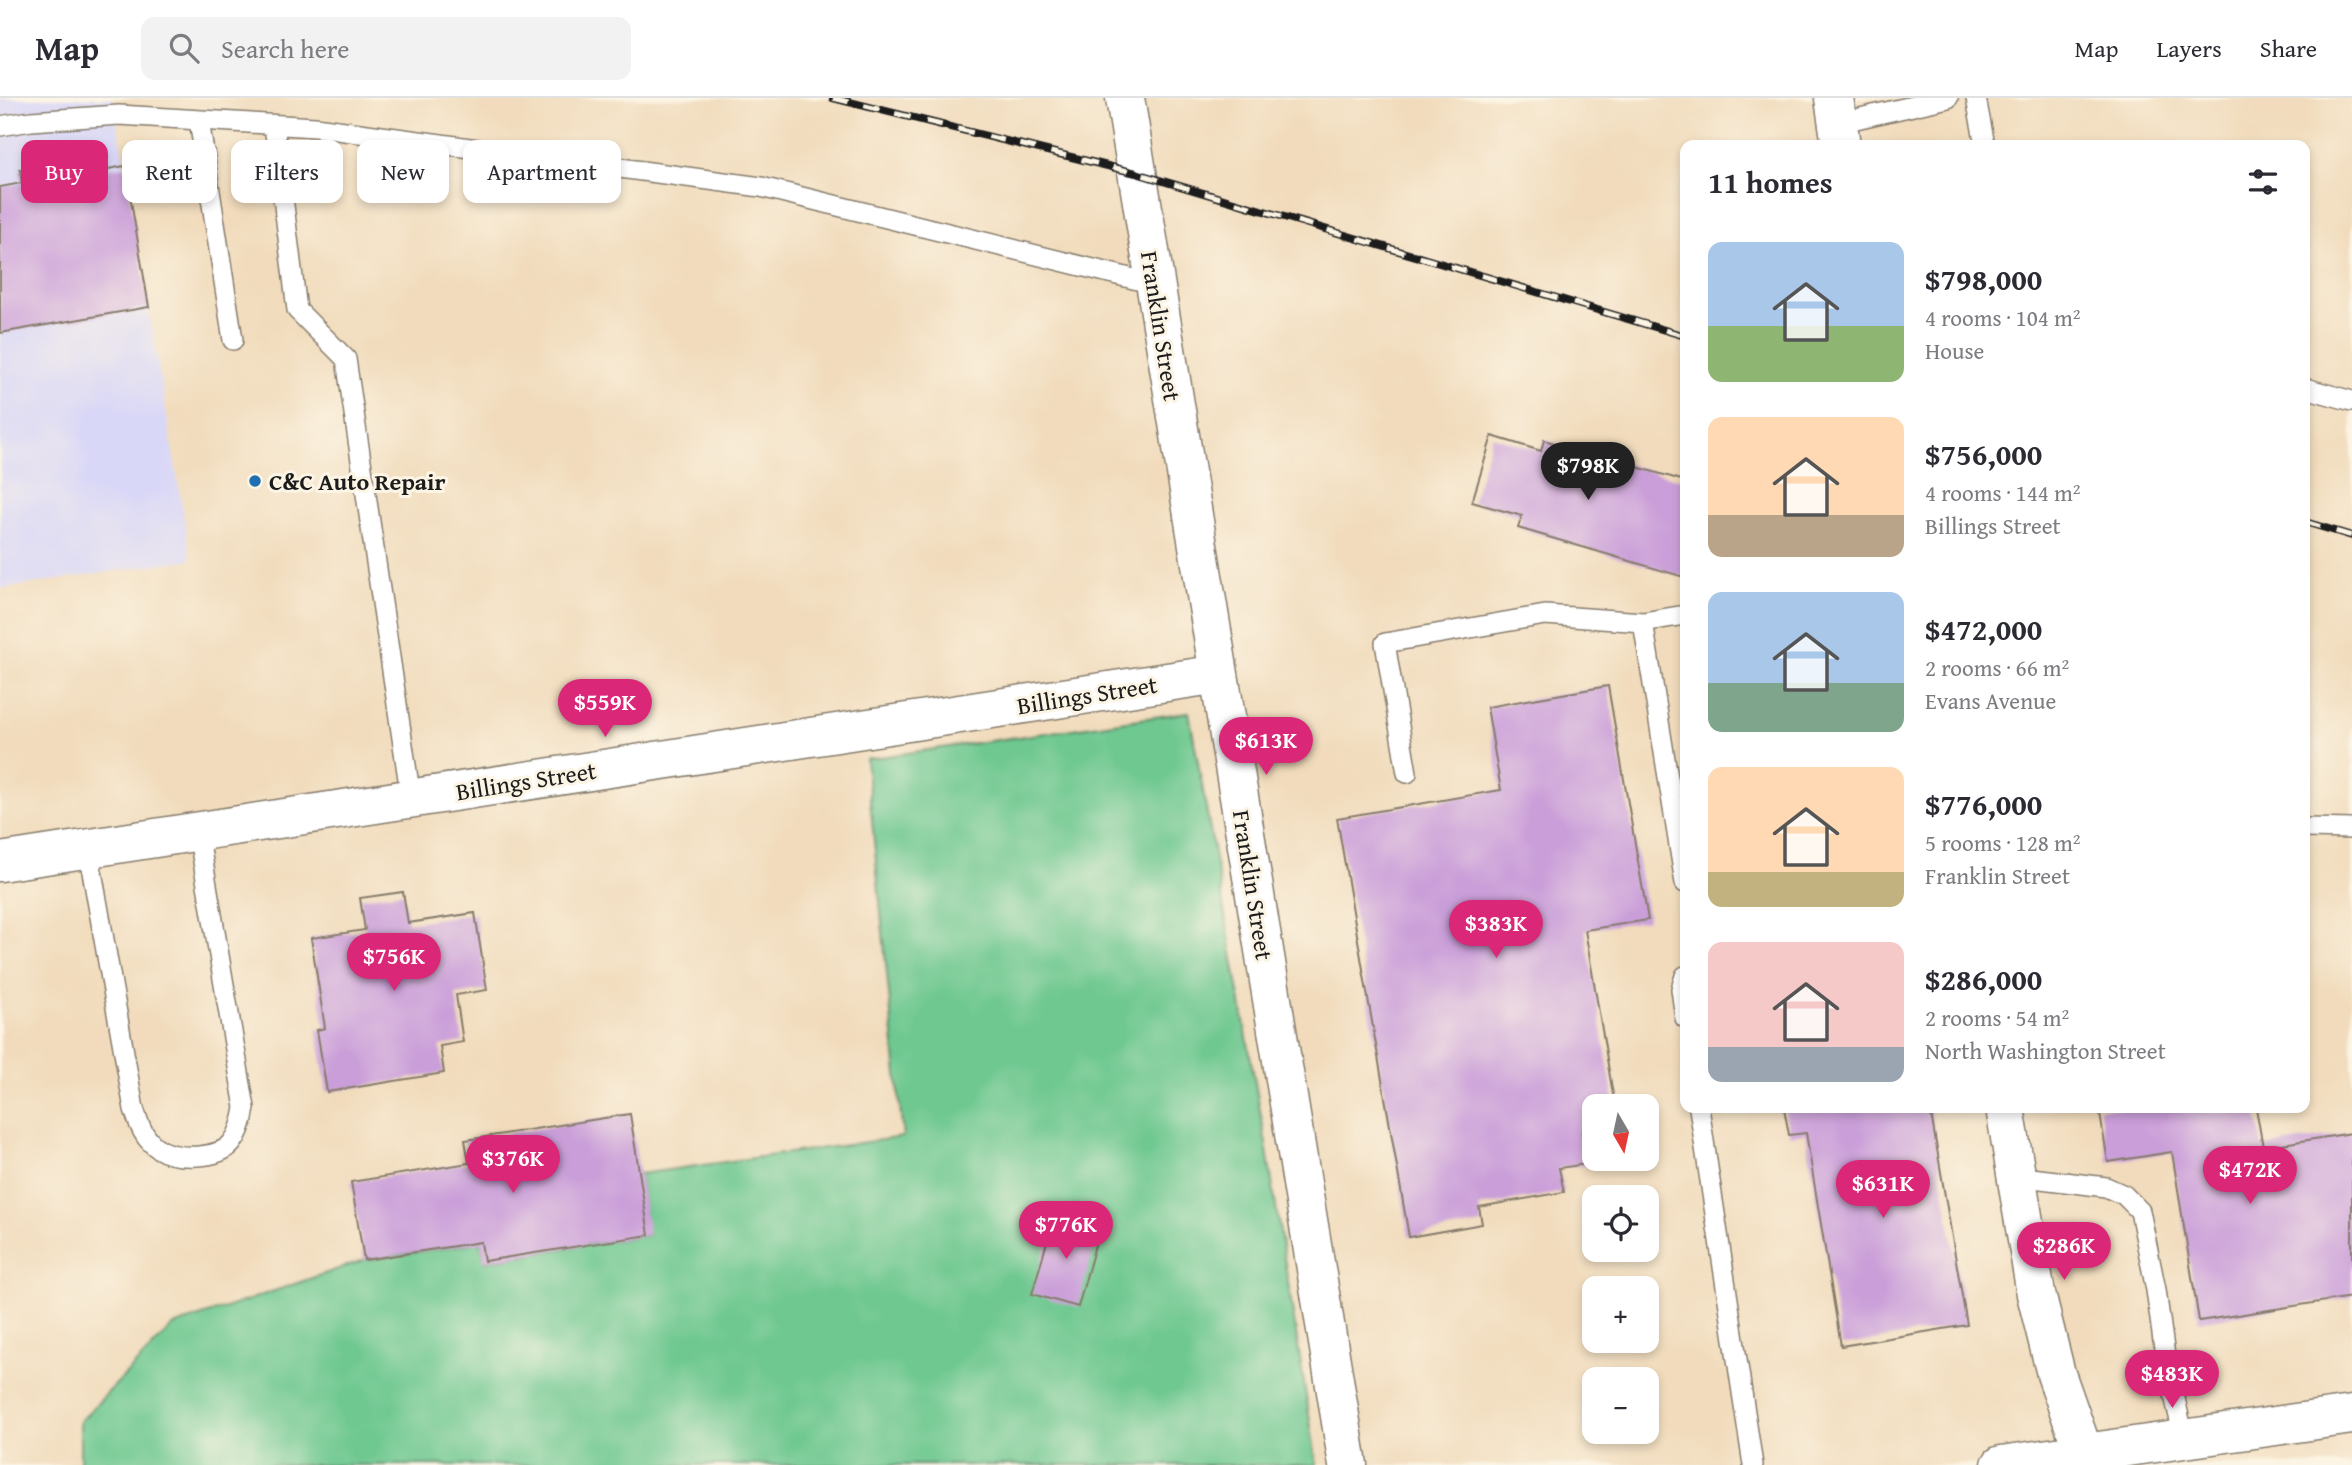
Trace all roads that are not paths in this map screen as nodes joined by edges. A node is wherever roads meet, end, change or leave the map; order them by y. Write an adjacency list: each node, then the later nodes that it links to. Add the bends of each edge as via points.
1 (1125, 98): 9 (street, Franklin Street)
2 (1948, 98): 5 (lane)
3 (1976, 98): 8 (lane)
4 (199, 120): 6 (lane); 7 (lane, via 119,115); 10 (lane)
5 (1838, 122)
6 (274, 125): 9 (lane, via 761,187); 17 (lane, via 297,310 346,359)
7 (0, 126)
8 (1984, 140)
9 (1154, 284): 15 (street, Franklin Street)
10 (233, 340)
11 (2310, 389): 12 (lane)
12 (2352, 401)
13 (1680, 616): 14 (lane)
14 (1643, 622): 16 (lane, via 1545,615 1385,643); 22 (lane)
15 (1219, 674): 17 (street, Billings Street); 30 (street, Franklin Street)
16 (1406, 773)
17 (411, 799): 20 (street, Billings Street)
18 (2310, 828): 19 (lane)
19 (2352, 829)
20 (198, 832): 21 (street, Billings Street); 21 (lane, via 245,1108 242,1127 230,1146 207,1154 184,1157 159,1150 141,1131)
21 (88, 849): 23 (street, Billings Street)
22 (1680, 852)
23 (0, 862)
24 (1700, 1113): 31 (lane)
25 (2006, 1113): 26 (street)
26 (2016, 1176): 28 (lane, via 2106,1188 2124,1195 2140,1211); 29 (street, via 2036,1294 2056,1374)
27 (2352, 1415): 28 (street)
28 (2184, 1438): 29 (street)
29 (2086, 1458): 32 (street)
30 (1348, 1465)
31 (1753, 1465)
32 (2001, 1465)

